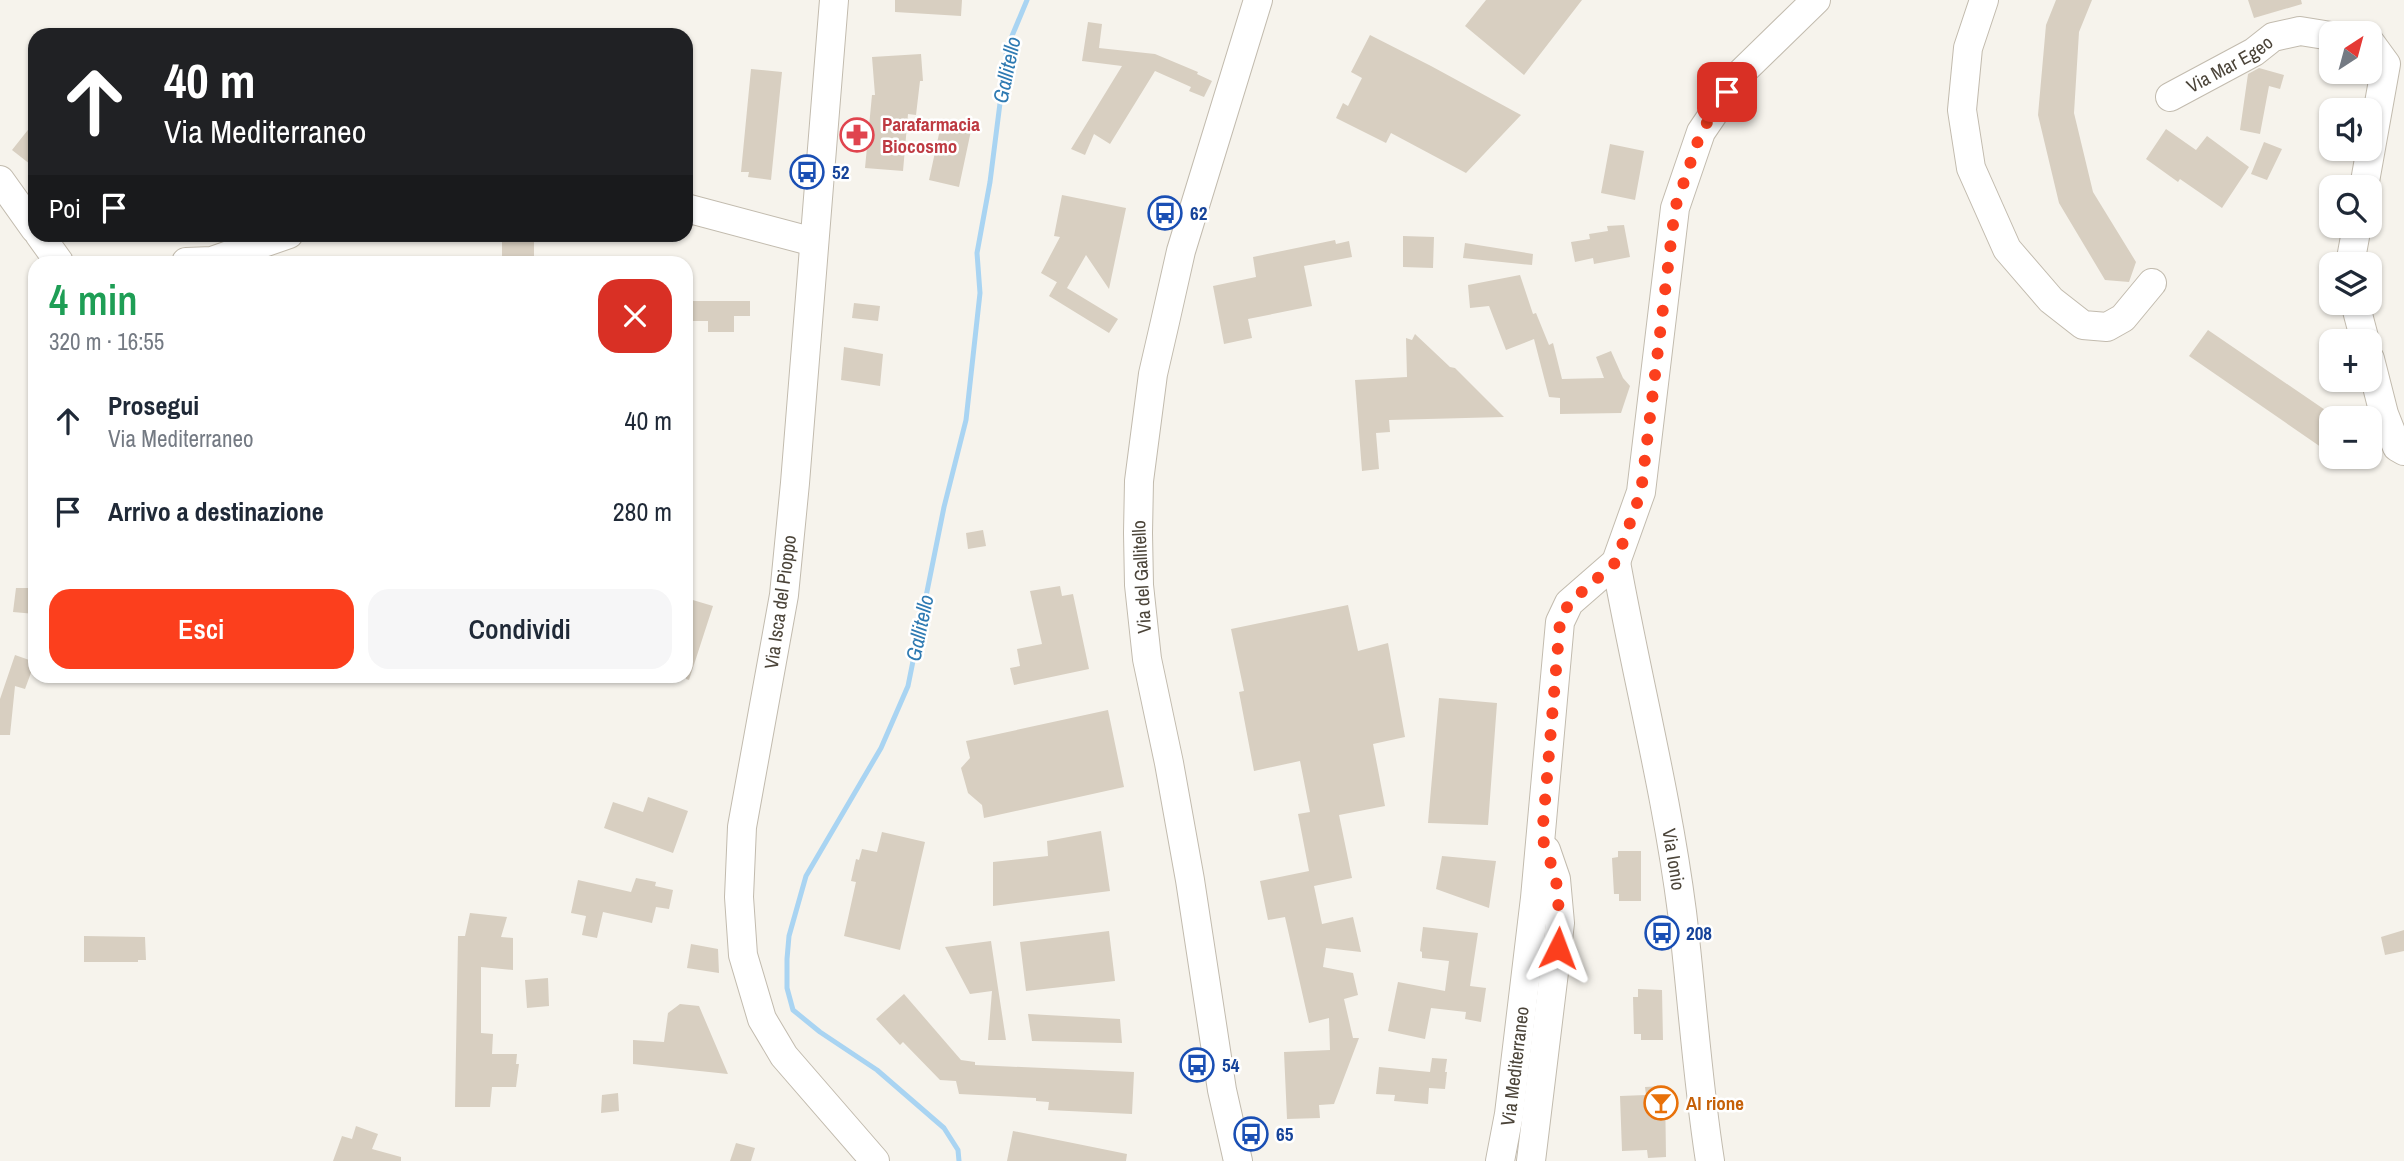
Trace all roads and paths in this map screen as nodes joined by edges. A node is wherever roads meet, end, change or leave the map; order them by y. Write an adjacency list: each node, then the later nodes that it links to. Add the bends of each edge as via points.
1 (834, 0): 13 (street, Via Isca del Pioppo)
2 (1258, 0): 21 (street, Via del Gallitello, via 1173,287 1153,374 1138,520 1146,659 1169,763 1222,1090)
3 (1816, 0): 18 (street, Via Mediterraneo, via 1741,73 1701,132 1675,208 1641,492)
4 (1984, 0): 15 (street, via 1968,48 1962,110 1971,168 2007,249 2051,300 2083,325 2107,327 2123,318)
5 (2319, 34): 7 (street, Via Mar Egeo, via 2300,31 2273,37)
6 (2382, 58): 8 (street, via 2386,64)
7 (2170, 97)
8 (2366, 175)
9 (0, 180): 11 (street)
10 (693, 210): 13 (street)
11 (28, 219)
12 (266, 242): 14 (street)
13 (814, 242): 20 (street, Via Isca del Pioppo, via 783,596 742,827 738,897 743,956 762,1019 784,1056)
14 (226, 256)
15 (2152, 283)
16 (2378, 392): 17 (street, via 2397,447)
17 (2404, 451)
18 (1616, 562): 19 (street, Via Mediterraneo, via 1569,603 1560,622); 24 (street, Via Ionio, via 1682,911)
19 (1542, 837): 22 (street, Via Mediterraneo); 23 (street, via 1556,879 1560,923)
20 (874, 1161)
21 (1238, 1161)
22 (1500, 1161)
23 (1531, 1161)
24 (1710, 1161)

